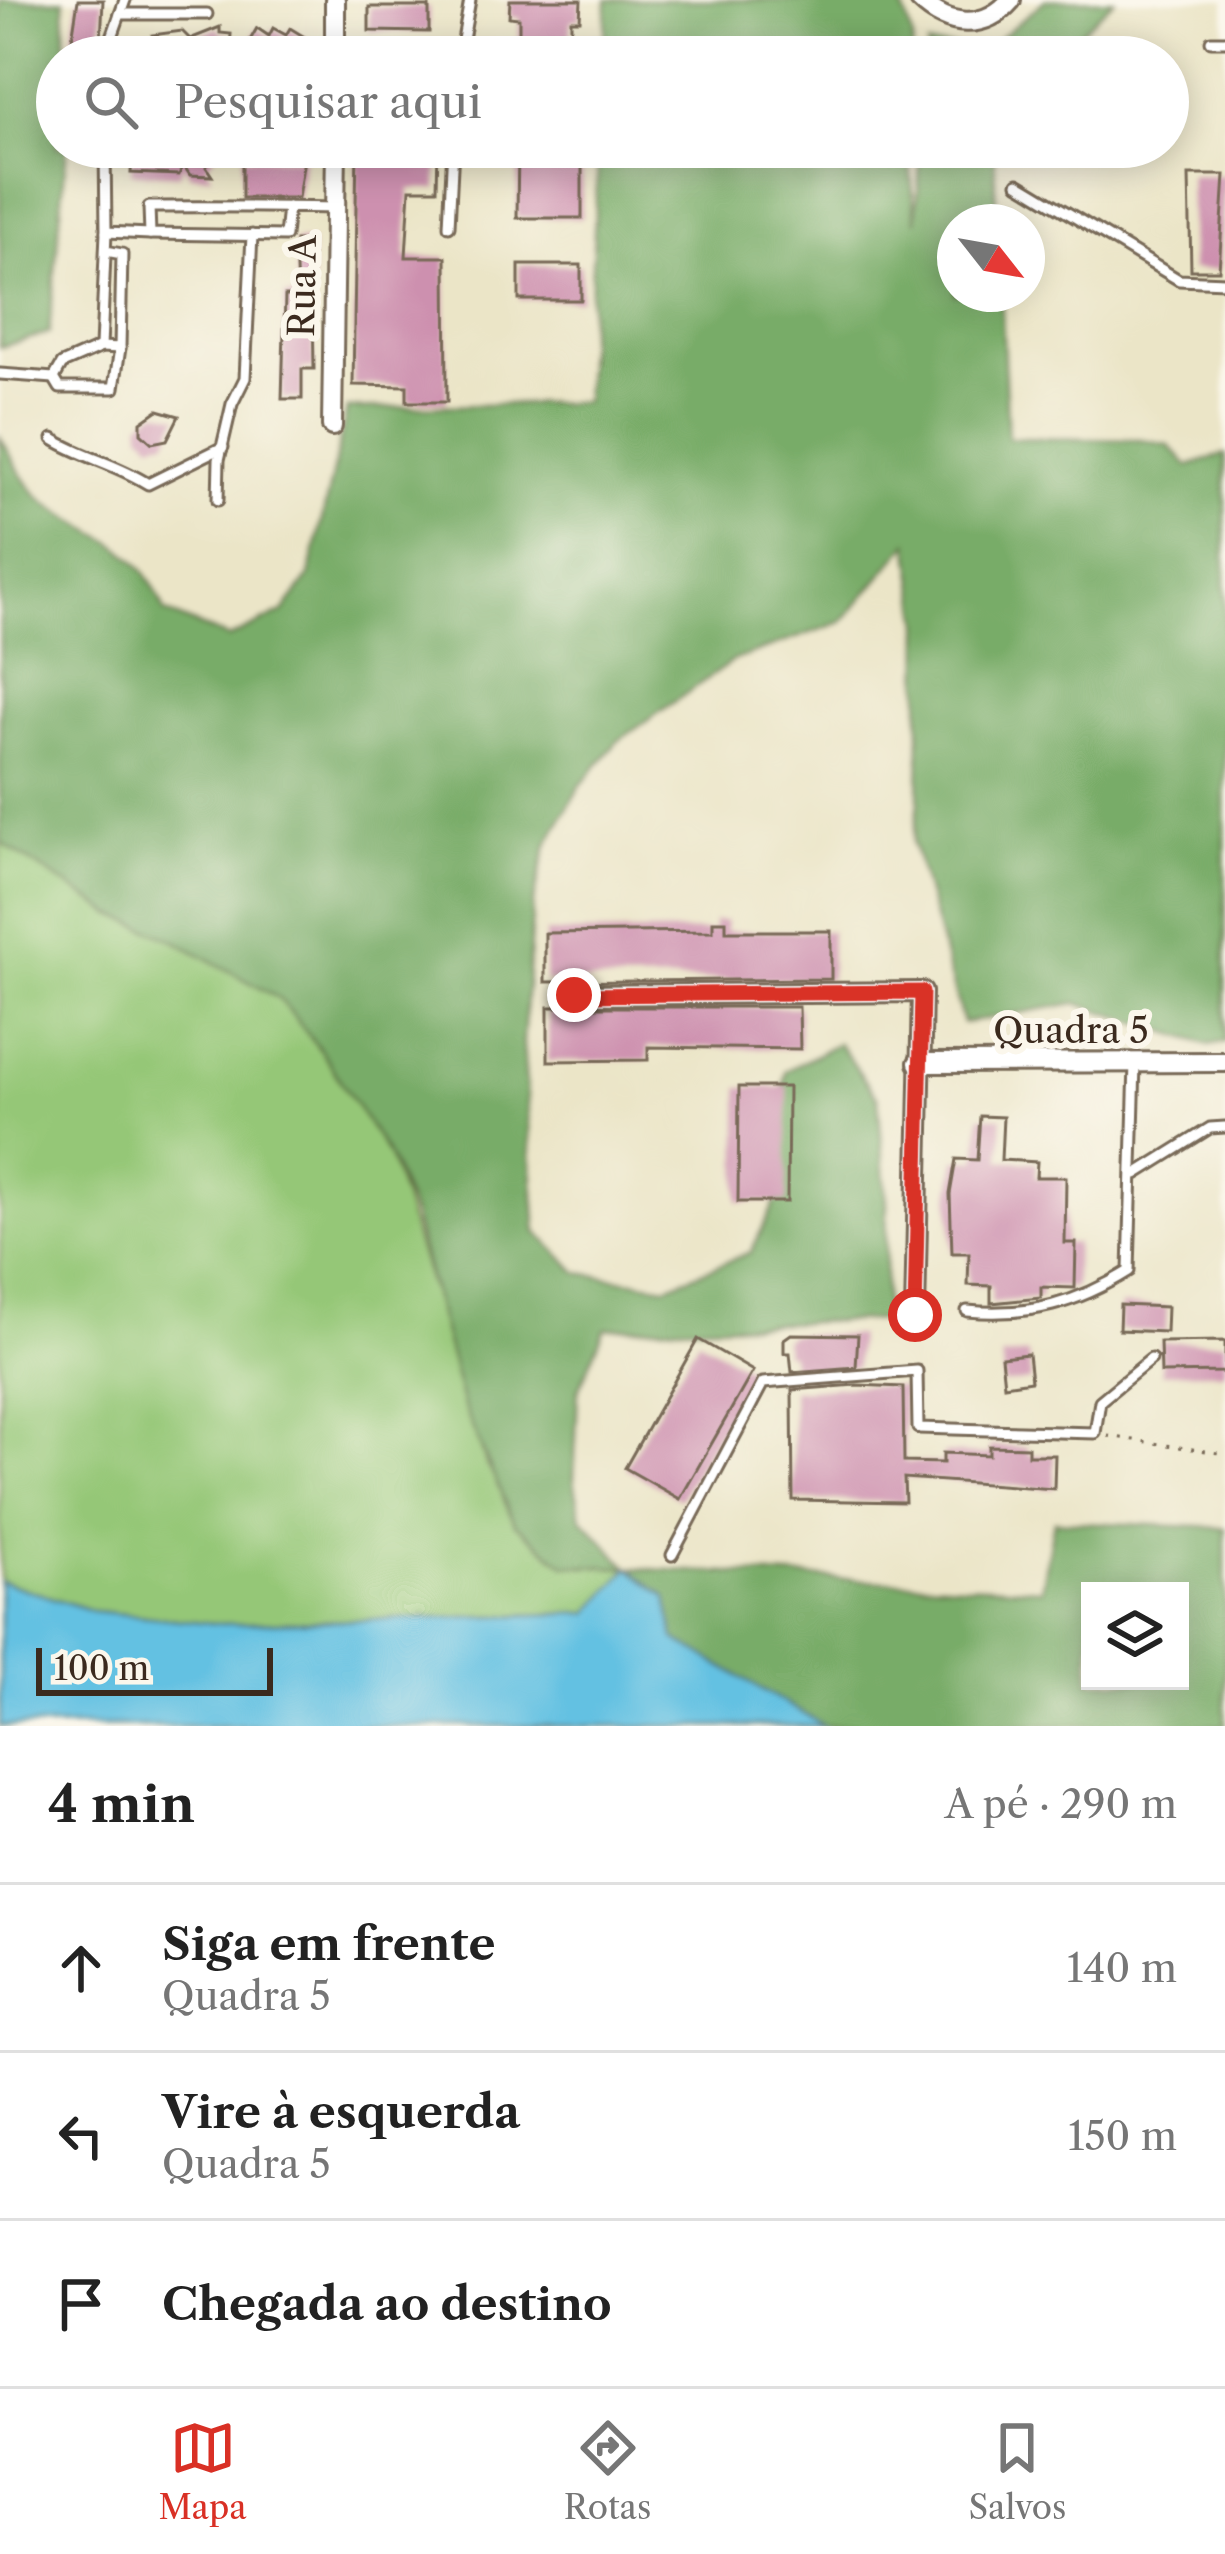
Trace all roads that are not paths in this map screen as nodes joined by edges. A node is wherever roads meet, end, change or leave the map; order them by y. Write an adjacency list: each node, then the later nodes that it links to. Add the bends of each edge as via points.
1 (125, 0): 6 (lane)
2 (334, 0): 9 (street)
3 (470, 0): 10 (lane)
4 (920, 0): 5 (street, via 953,22 973,23)
5 (1011, 0)
6 (120, 14): 7 (lane); 8 (lane)
7 (207, 14)
8 (112, 36)
9 (335, 36)
10 (464, 36)
11 (1211, 40): 12 (lane)
12 (1225, 41)
13 (105, 168): 20 (lane)
14 (336, 168): 18 (street, Rua A)
15 (452, 168): 19 (lane)
16 (1018, 183): 24 (lane, via 1179,280)
17 (288, 207): 18 (lane); 21 (lane, via 149,207); 22 (lane, via 285,236)
18 (336, 208): 29 (street, Rua A)
19 (449, 226)
20 (106, 232): 21 (lane); 23 (lane)
21 (150, 234): 22 (lane)
22 (252, 235): 31 (lane, via 245,378)
23 (106, 251): 25 (lane); 26 (lane, via 122,254)
24 (1225, 282)
25 (101, 346): 26 (lane); 28 (lane, via 62,364)
26 (120, 348): 28 (lane, via 114,388 60,388)
27 (0, 374): 28 (lane)
28 (54, 378)
29 (332, 426)
30 (53, 439): 31 (lane, via 148,484)
31 (223, 447): 32 (lane)
32 (218, 500)
33 (574, 995): 35 (street, via 922,992)
34 (1225, 1062): 36 (street, Quadra 5)
35 (918, 1063): 36 (street, Quadra 5); 40 (street)
36 (1135, 1063): 38 (lane)
37 (1225, 1127): 38 (lane, via 1210,1127)
38 (1135, 1174): 39 (lane, via 1129,1271 1049,1309)
39 (967, 1311)
40 (915, 1315)
41 (1151, 1359): 42 (lane, via 1100,1401 1094,1433 919,1428 917,1371 763,1383)
42 (672, 1555)

